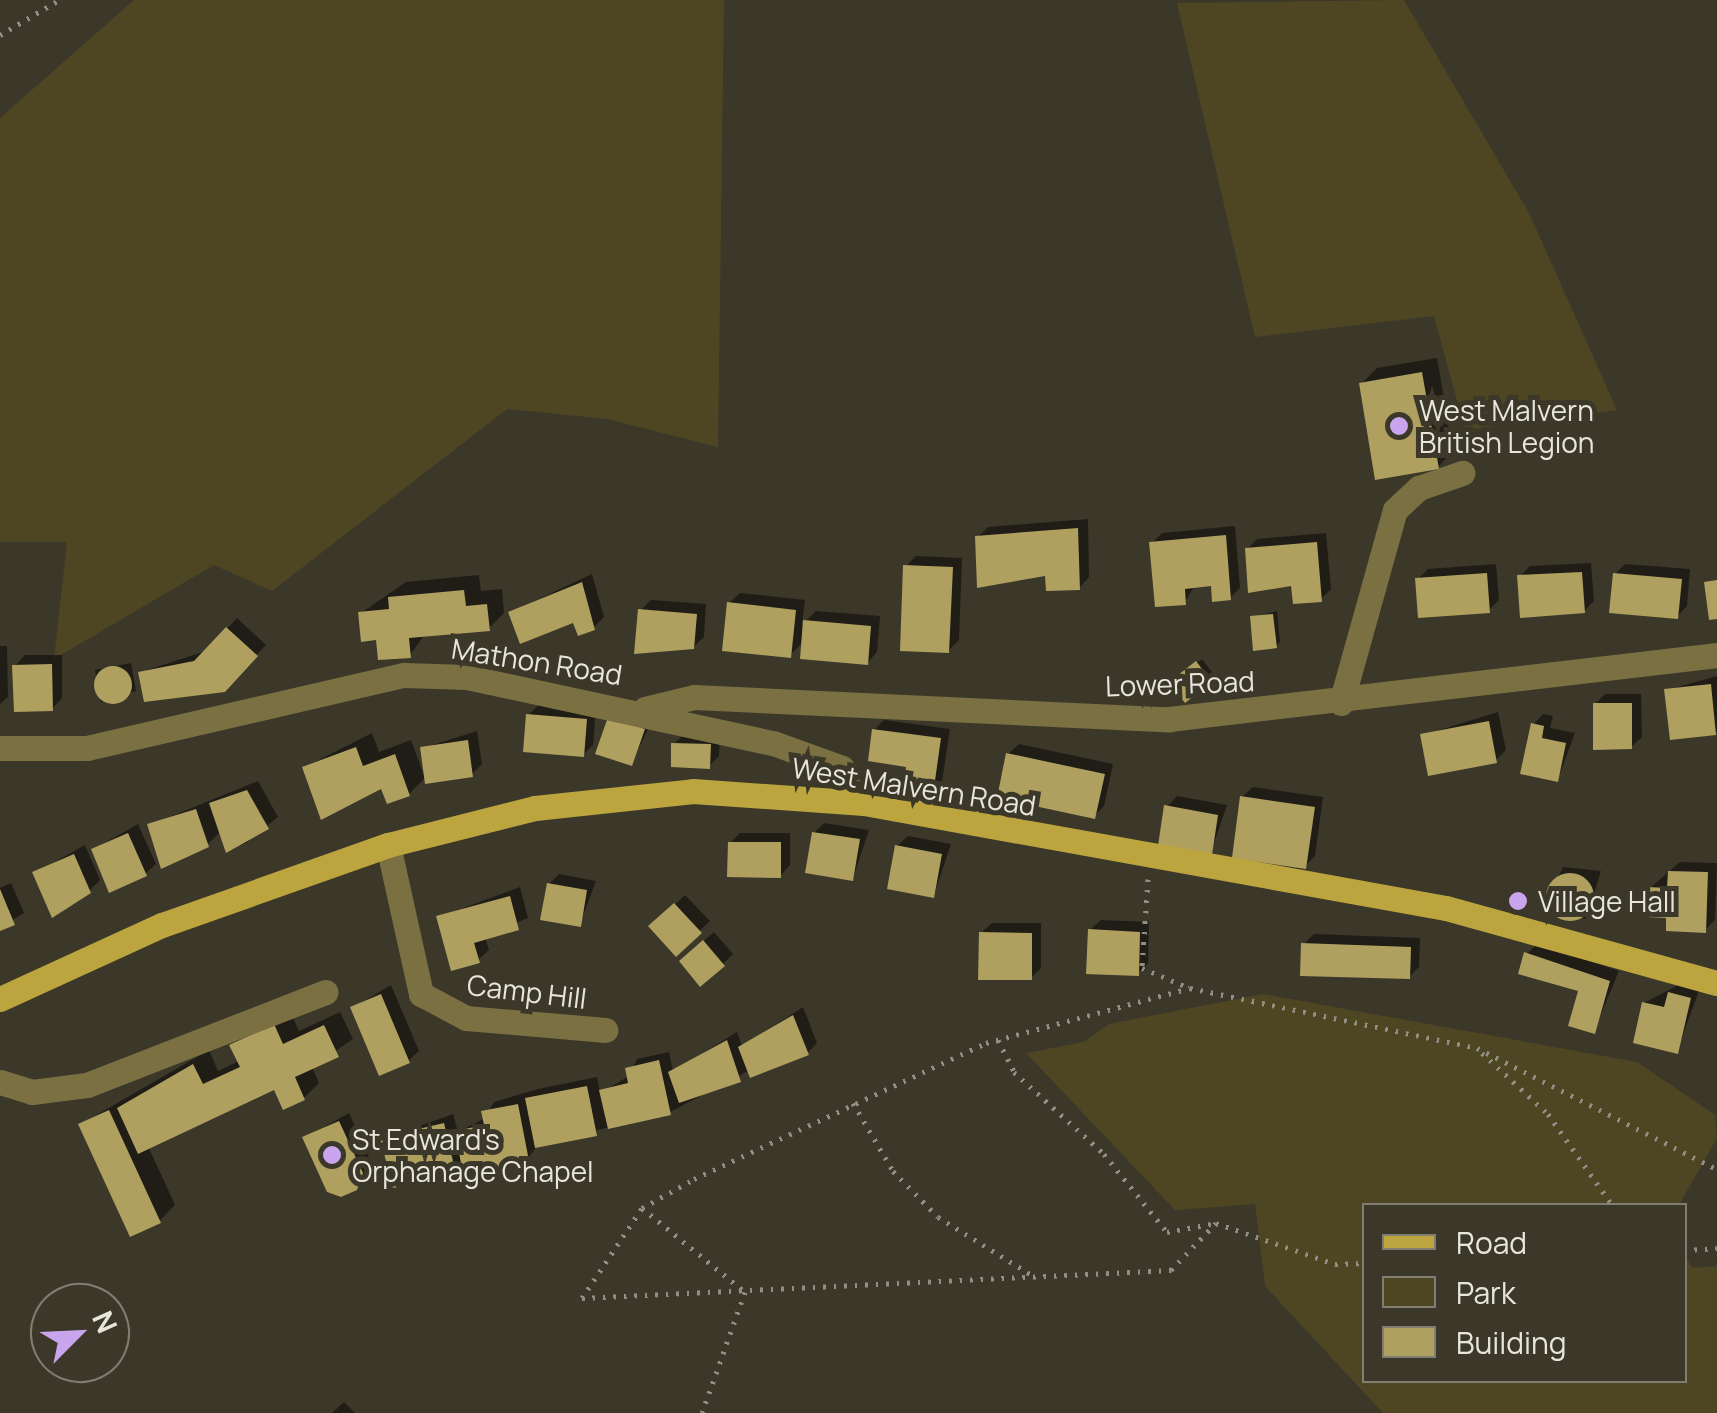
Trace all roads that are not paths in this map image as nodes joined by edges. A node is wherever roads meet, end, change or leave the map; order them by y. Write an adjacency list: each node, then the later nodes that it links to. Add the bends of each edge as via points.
1 (1462, 473): 3 (street, via 1419,488 1395,510)
2 (1717, 655): 3 (street, Lower Road)
3 (1341, 703): 4 (street, Lower Road, via 1169,719 694,697)
4 (644, 709): 5 (street, Mathon Road, via 527,684 404,675 163,735); 6 (street, Mathon Road, via 842,768)
5 (0, 748)
6 (864, 803): 7 (main road, West Malvern Road, via 766,792 610,796); 8 (main road, West Malvern Road, via 1446,908)
7 (388, 844): 10 (main road, West Malvern Road, via 162,925); 11 (street, Camp Hill, via 421,994 466,1018)
8 (1717, 983)
9 (324, 992): 12 (street, via 87,1085 32,1092)
10 (0, 999)
11 (605, 1030)
12 (0, 1082)

